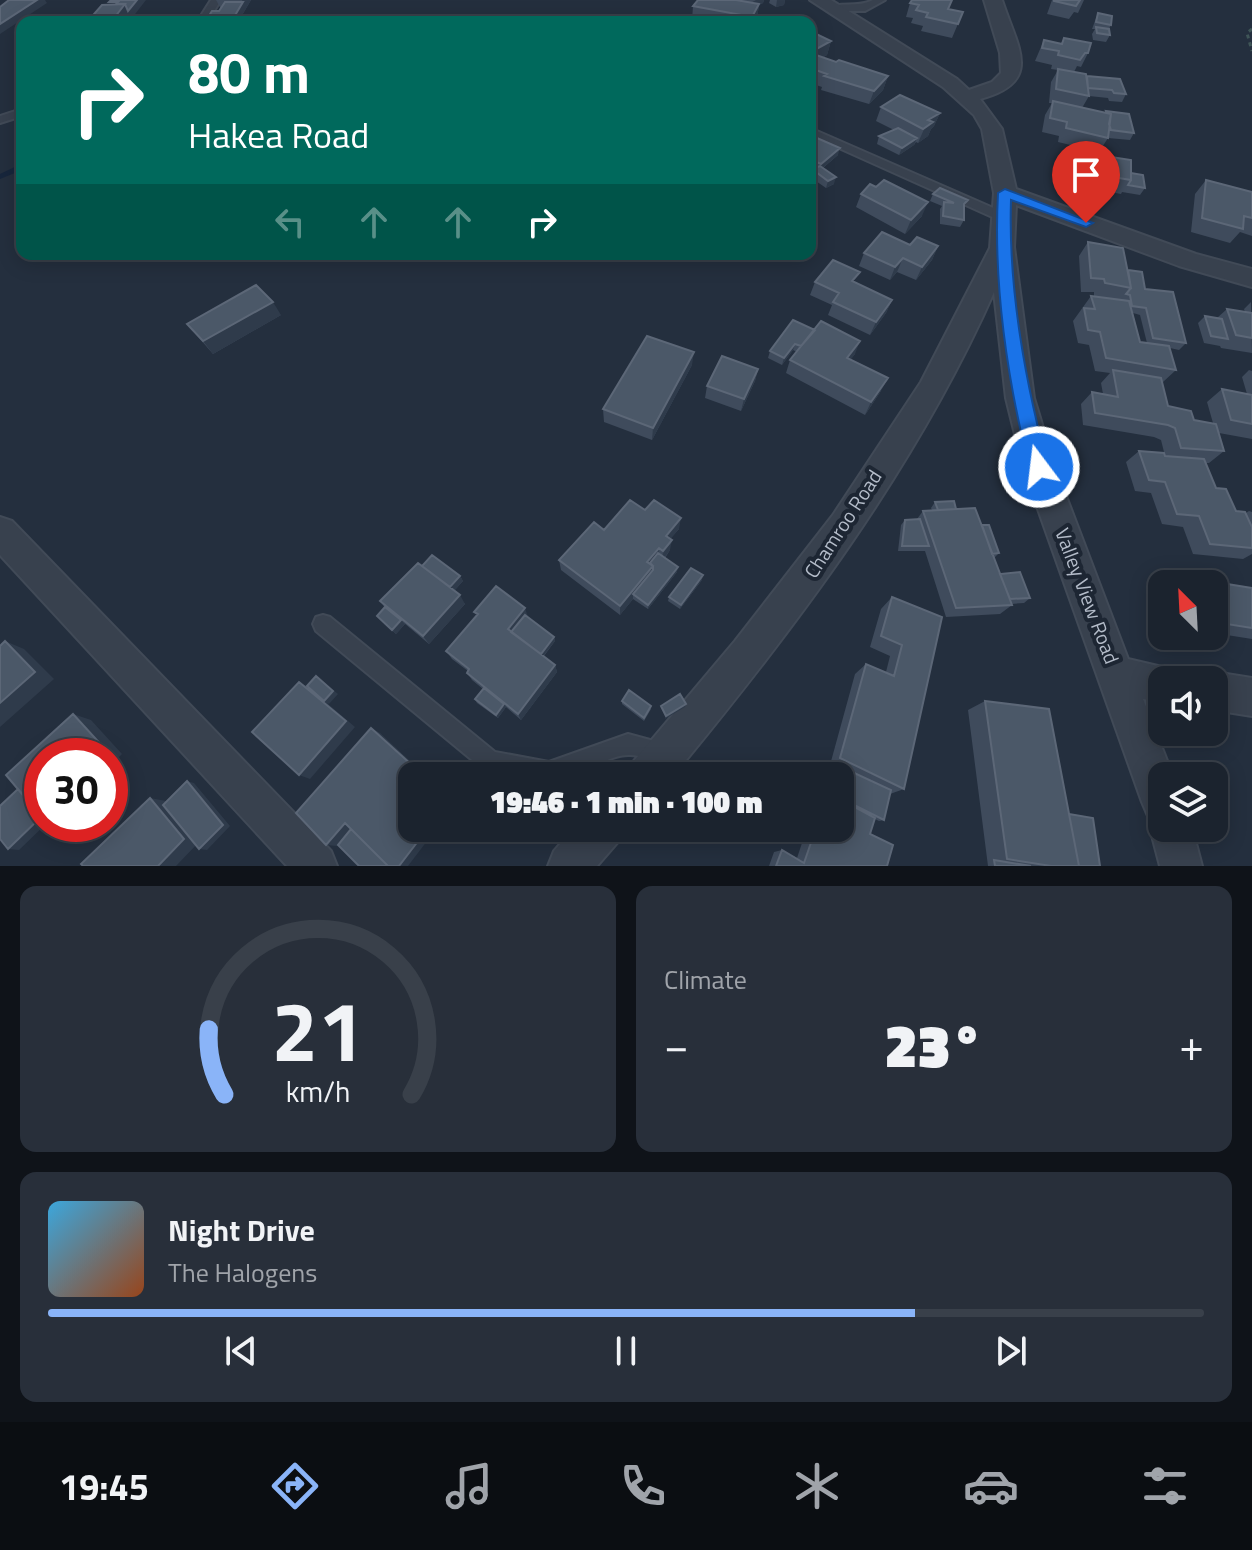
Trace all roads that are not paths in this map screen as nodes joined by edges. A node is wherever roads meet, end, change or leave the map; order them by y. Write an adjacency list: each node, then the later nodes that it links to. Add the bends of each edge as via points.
1 (880, 0): 3 (lane, via 865,8)
2 (993, 0): 4 (street, via 1012,71 997,87)
3 (825, 4): 4 (street, Valley View Road)
4 (966, 97): 6 (street, Valley View Road, via 992,129)
5 (816, 134): 6 (lane)
6 (1003, 219): 7 (street); 10 (street, Valley View Road, via 1020,398 1079,582); 17 (street, Chamroo Road, via 951,356 807,580)
7 (1252, 278)
8 (0, 532): 21 (street)
9 (323, 624): 14 (lane)
10 (1118, 676): 11 (street); 18 (street, Valley View Road)
11 (1148, 681)
12 (1228, 693): 13 (street)
13 (1252, 697)
14 (490, 762)
15 (579, 762): 16 (lane, via 628,744)
16 (653, 762)
17 (659, 762)
18 (1148, 762)
19 (590, 842): 22 (street)
20 (1175, 842): 23 (street)
21 (316, 866)
22 (569, 866)
23 (1181, 866)

